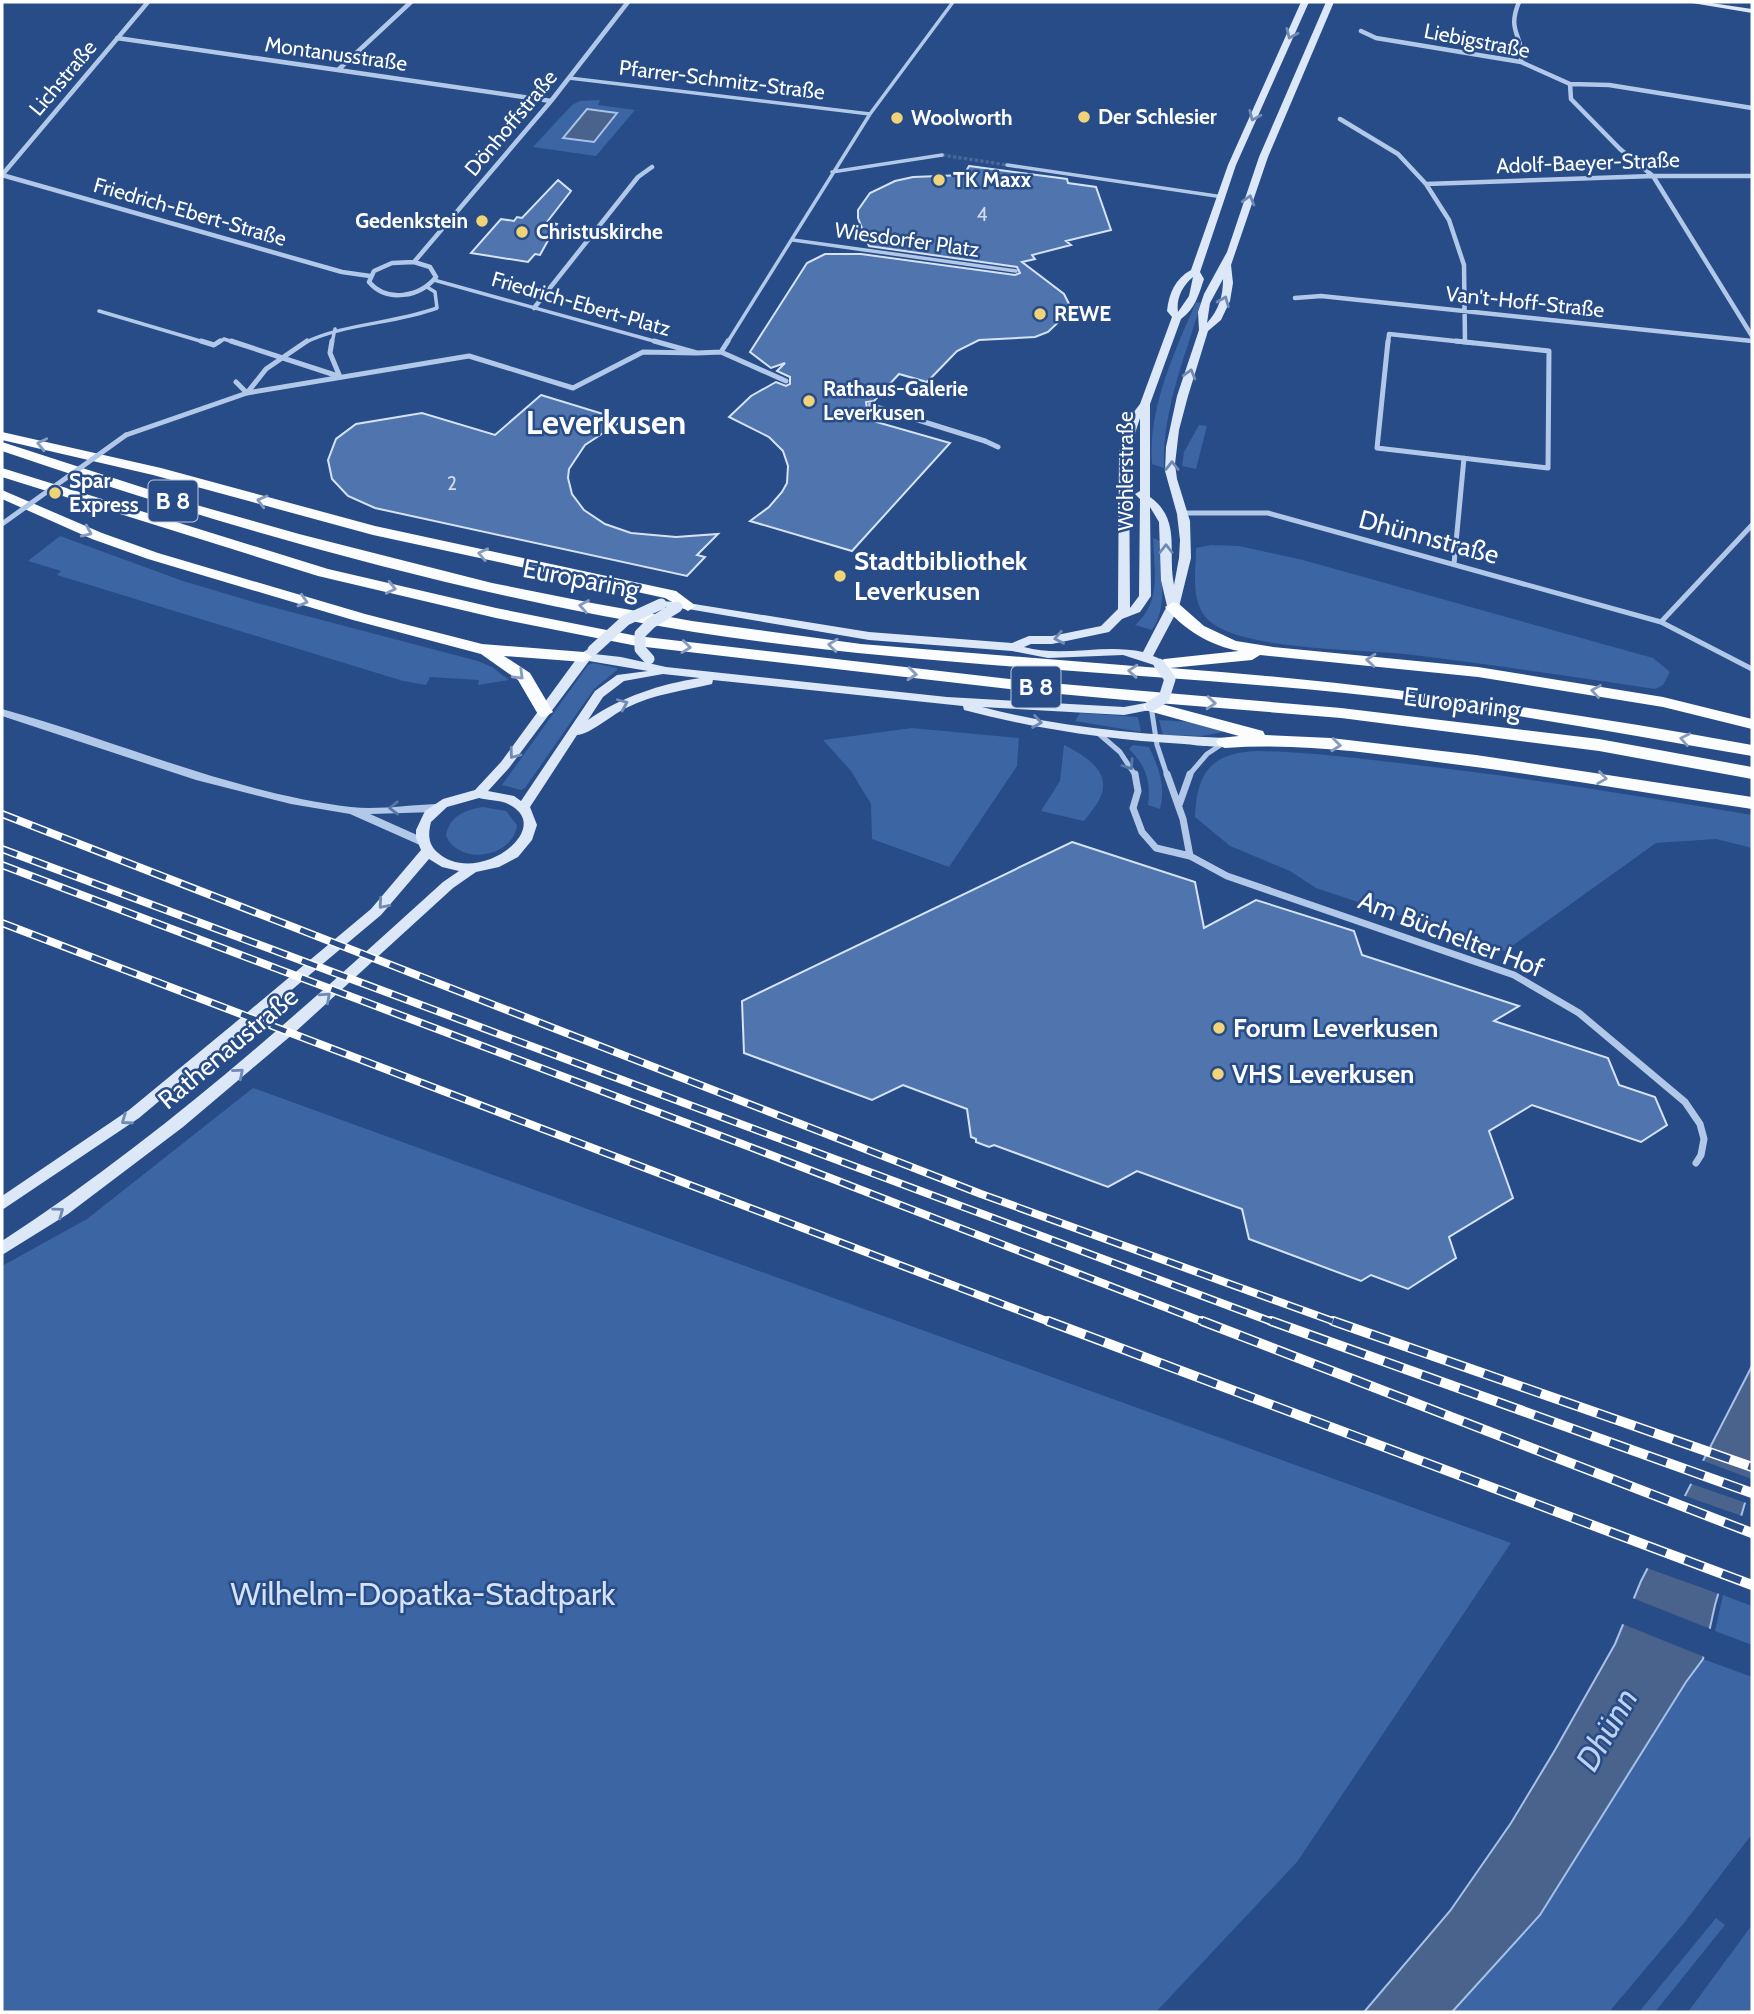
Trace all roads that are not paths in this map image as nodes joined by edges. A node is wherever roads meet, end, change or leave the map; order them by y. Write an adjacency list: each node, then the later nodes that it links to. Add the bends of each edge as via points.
1 (148, 2): 13 (street, Lichstraße)
2 (411, 2): 15 (street)
3 (628, 2): 16 (street, Dönhoffstraße)
4 (953, 2): 20 (street, Wiesdorfer Platz)
5 (1305, 2): 30 (main road, Wöhlerstraße, one-way to 30, via 1232,165)
6 (1331, 2): 33 (main road, Wöhlerstraße, one-way to 6, via 1254,182)
7 (1519, 2): 14 (street, via 1511,29 1521,43)
8 (1690, 2): 11 (main road)
9 (1730, 2): 10 (main road)
10 (1752, 5)
11 (1752, 11)
12 (1361, 31): 14 (street, Liebigstraße, via 1376,38)
13 (117, 38): 15 (street, Montanusstraße); 26 (street, Lichstraße)
14 (1521, 62): 17 (street, Liebigstraße)
15 (338, 70): 18 (street, Montanusstraße)
16 (569, 78): 18 (street, Dönhoffstraße); 20 (street, Pfarrer-Schmitz-Straße)
17 (1570, 84): 19 (street, Liebigstraße, via 1609,85); 27 (street, via 1572,99)
18 (551, 101): 32 (street, Dönhoffstraße)
19 (1752, 108)
20 (870, 114): 25 (street, Wiesdorfer Platz)
21 (1340, 119): 29 (street, via 1398,154)
22 (942, 155): 25 (street)
23 (1007, 164): 30 (street)
24 (652, 167): 40 (street, via 638,177)
25 (832, 172): 31 (street, Wiesdorfer Platz)
26 (2, 175): 36 (street, Friedrich-Ebert-Straße, via 342,272)
27 (1653, 176): 28 (street, Adolf-Baeyer-Straße); 29 (street, Adolf-Baeyer-Straße); 46 (street)
28 (1752, 176)
29 (1426, 184): 42 (street, via 1448,220 1464,265)
30 (1223, 198): 35 (main road, Wöhlerstraße)
31 (793, 240): 34 (street, Wiesdorfer Platz); 48 (street, Wiesdorfer Platz)
32 (414, 262): 36 (street, via 382,266); 37 (street, via 430,267)
33 (1227, 265): 45 (main road, Wöhlerstraße, via 1207,298 1201,323); 45 (main road, Wöhlerstraße, one-way to 33, via 1212,325 1228,293)
34 (1016, 271)
35 (1195, 272): 43 (main road, Wöhlerstraße, via 1199,279 1193,296); 43 (main road, Wöhlerstraße, via 1181,282 1172,306)
36 (370, 276): 38 (street, via 372,286 386,293)
37 (433, 280): 38 (street); 40 (street, Friedrich-Ebert-Platz)
38 (427, 287): 44 (street, via 435,292 437,308 412,319)
39 (1295, 298): 42 (street, Van't-Hoff-Straße, via 1321,296)
40 (534, 308): 49 (street, Friedrich-Ebert-Platz)
41 (99, 311): 50 (street, via 214,345 224,339)
42 (1464, 313): 46 (street, Van't-Hoff-Straße); 47 (street)
43 (1177, 317): 55 (main road, Wöhlerstraße)
44 (335, 329): 50 (street, via 302,341); 51 (street, via 330,353)
45 (1204, 330): 66 (main road, Wöhlerstraße, one-way to 45, via 1170,463 1177,419)
46 (1752, 338)
47 (1465, 342): 61 (street, via 1389,334 1377,448); 61 (street, via 1549,351 1548,468)
48 (721, 352): 49 (street, Friedrich-Ebert-Platz); 52 (street)
49 (697, 353): 51 (street, via 643,352 573,388 469,356)
50 (281, 356): 51 (street); 54 (street, via 253,378)
51 (340, 377): 54 (street)
52 (786, 381)
53 (236, 382): 54 (street)
54 (247, 393): 67 (street, bridge, via 126,435)
55 (1145, 404): 63 (main road, Wöhlerstraße, via 1135,416 1128,439); 65 (main road, Wöhlerstraße)
56 (870, 405): 58 (street)
57 (2, 436): 70 (highway, one-way to 57, via 670,594 373,530 156,471)
58 (985, 440): 60 (street)
59 (2, 446): 93 (highway, Europaring / B 8, one-way to 59, via 1607,724 1347,688 820,644 653,619 346,552)
60 (998, 447)
61 (1464, 458): 69 (street)
62 (2, 472): 94 (highway, Europaring / B 8, one-way to 94, via 324,573 636,641 1027,686 1341,713 1599,745)
63 (1124, 484): 65 (main road); 72 (main road, Wöhlerstraße, via 1126,603)
64 (2, 494): 75 (highway, one-way to 75, via 153,556)
65 (1145, 498): 71 (main road, one-way to 65, via 1164,522 1161,512); 72 (main road, Wöhlerstraße, via 1145,596 1136,610)
66 (1182, 513): 69 (street, Dhünnstraße, via 1268,513); 71 (main road, Wöhlerstraße, via 1186,568)
67 (2, 524)
68 (1752, 525): 73 (street)
69 (1454, 564): 73 (street, Dhünnstraße)
70 (683, 606): 74 (main road, via 869,636); 77 (main road, bridge, via 661,604 626,620); 80 (main road, bridge, via 640,634 640,649)
71 (1173, 607): 76 (highway, via 1212,637); 78 (main road, Wöhlerstraße)
72 (1119, 616): 74 (main road, Wöhlerstraße, one-way to 74, via 1105,629 1029,640)
73 (1661, 622): 79 (street, Dhünnstraße)
74 (1013, 647): 78 (main road, via 1027,653 1116,652)
75 (482, 649): 77 (highway); 85 (highway, one-way to 85, via 517,671)
76 (1273, 652): 78 (highway); 87 (highway, one-way to 76, via 1663,702 1478,672)
77 (589, 653): 80 (main road); 85 (main road)
78 (1153, 660): 83 (main road, bridge, via 1170,679 1164,698)
79 (1752, 669)
80 (666, 671): 81 (main road); 91 (main road, via 621,678 599,694)
81 (737, 679): 82 (main road); 91 (main road, one-way to 81, via 617,706 680,685)
82 (947, 701): 83 (main road, via 1124,710); 88 (main road, one-way to 88, via 991,714)
83 (1151, 706): 86 (highway); 90 (street)
84 (2, 712): 100 (street, via 200,777)
85 (545, 712): 95 (main road, one-way to 95)
86 (1188, 717): 89 (highway)
87 (1752, 724)
88 (1098, 733): 90 (main road); 102 (street, Am Büchelter Hof, one-way to 102, via 1135,773 1138,791 1133,808 1142,832 1156,848)
89 (1268, 738): 92 (highway); 96 (highway, one-way to 96, via 1534,768)
90 (1155, 741): 92 (main road); 99 (street)
91 (567, 742): 97 (main road)
92 (1225, 742): 99 (street, via 1207,752 1191,770)
93 (1752, 751)
94 (1752, 773)
95 (479, 793): 97 (main road, via 504,797); 98 (main road)
96 (1752, 803)
97 (523, 807): 103 (main road, via 531,818 531,832 524,845 511,857)
98 (436, 808): 100 (street, one-way to 100); 101 (main road, via 422,830)
99 (1178, 810): 102 (street, via 1189,834)
100 (353, 811): 101 (street)
101 (424, 847): 103 (main road, via 438,861); 105 (main road, Rathenaustraße, one-way to 105, via 376,912 134,1114)
102 (1190, 856): 104 (street, Am Büchelter Hof, via 1227,876 1454,953 1538,988 1579,1013 1685,1102 1698,1118 1705,1139)
103 (472, 868): 106 (main road, Rathenaustraße, one-way to 103, via 182,1121)
104 (1696, 1163)
105 (2, 1204)
106 (2, 1249)

